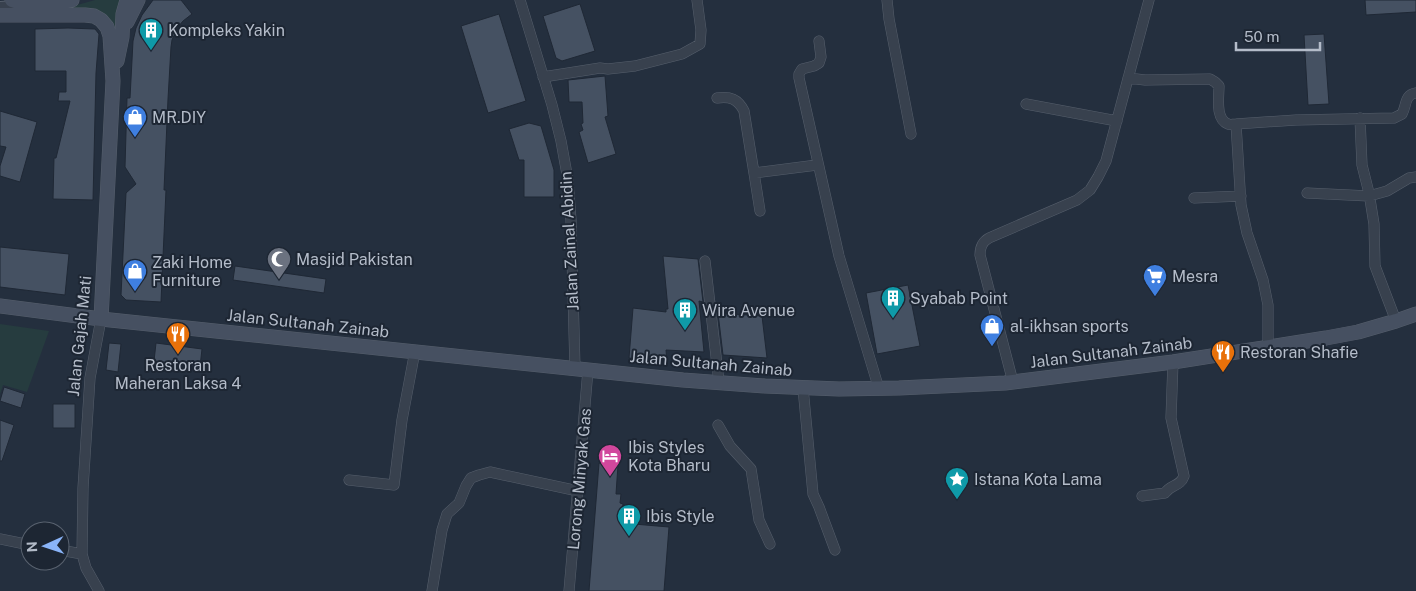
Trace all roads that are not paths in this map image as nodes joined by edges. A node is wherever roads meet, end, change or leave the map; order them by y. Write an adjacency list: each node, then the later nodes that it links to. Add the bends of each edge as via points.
1 (12, 0): 9 (main road)
2 (72, 0): 9 (main road)
3 (127, 0): 12 (main road, Jalan Gajah Mati)
4 (138, 0): 12 (main road)
5 (520, 0): 14 (street, Jalan Zainal Abidin)
6 (697, 0): 14 (street, via 700,44 682,54 635,66)
7 (887, 0): 23 (street)
8 (1149, 0): 15 (street)
9 (36, 6): 10 (street)
10 (0, 8)
11 (0, 15): 16 (main road, Jalan Gajah Mati, via 85,15 101,20 110,36)
12 (122, 37): 16 (main road, Jalan Gajah Mati)
13 (819, 41): 24 (street, via 819,63 802,69 799,74)
14 (544, 77): 40 (street, Jalan Zainal Abidin, via 568,180)
15 (1128, 78): 21 (street); 22 (street, via 1210,79 1219,86 1222,120)
16 (113, 81): 35 (main road, Jalan Gajah Mati)
17 (1416, 93): 20 (street, via 1406,99 1404,110 1394,118)
18 (717, 98): 25 (street, via 736,100 744,110)
19 (1026, 104): 21 (street)
20 (1360, 118): 22 (street); 29 (street, via 1362,165)
21 (1117, 121): 42 (street, via 1106,161 1090,190 1077,200 989,238 981,245 980,254)
22 (1236, 124): 28 (street)
23 (910, 134)
24 (818, 165): 25 (street); 44 (street, via 839,256)
25 (754, 173): 31 (street)
26 (1416, 177): 29 (street)
27 (1307, 193): 29 (street)
28 (1241, 196): 30 (street); 37 (street, via 1244,220 1268,305)
29 (1369, 196): 36 (street, via 1374,224 1375,266)
30 (1194, 198)
31 (760, 211)
32 (705, 261): 41 (street)
33 (0, 306): 35 (main road, Jalan Sultanah Zainab)
34 (1416, 314): 36 (main road, Jalan Sultanah Zainab)
35 (102, 318): 38 (main road, Jalan Sultanah Zainab); 54 (street, Jalan Gajah Mati, via 90,378)
36 (1396, 321): 37 (main road, Jalan Sultanah Zainab, via 1358,332)
37 (1268, 347): 39 (main road, Jalan Sultanah Zainab)
38 (415, 351): 40 (main road, Jalan Sultanah Zainab); 46 (street, via 394,485)
39 (1172, 362): 42 (main road, Jalan Sultanah Zainab); 48 (street, via 1171,418 1184,476 1165,494)
40 (581, 369): 41 (main road, Jalan Sultanah Zainab); 47 (street, Lorong Minyak Gas)
41 (719, 382): 43 (main road, Jalan Sultanah Zainab)
42 (1013, 382): 44 (main road, Jalan Sultanah Zainab)
43 (804, 388): 44 (main road, Jalan Sultanah Zainab); 52 (street, via 812,494)
44 (879, 389)
45 (718, 425): 51 (street, via 730,446 751,470 759,520)
46 (349, 480)
47 (578, 491): 55 (street, Lorong Minyak Gas); 57 (street, via 490,472 471,478 459,503 447,514)
48 (1142, 496)
49 (0, 539): 50 (street)
50 (20, 542)
51 (770, 544)
52 (835, 550)
53 (70, 552): 54 (street)
54 (82, 554): 56 (street, Jalan Gajah Mati)
55 (570, 590)
56 (99, 591)
57 (432, 591)

